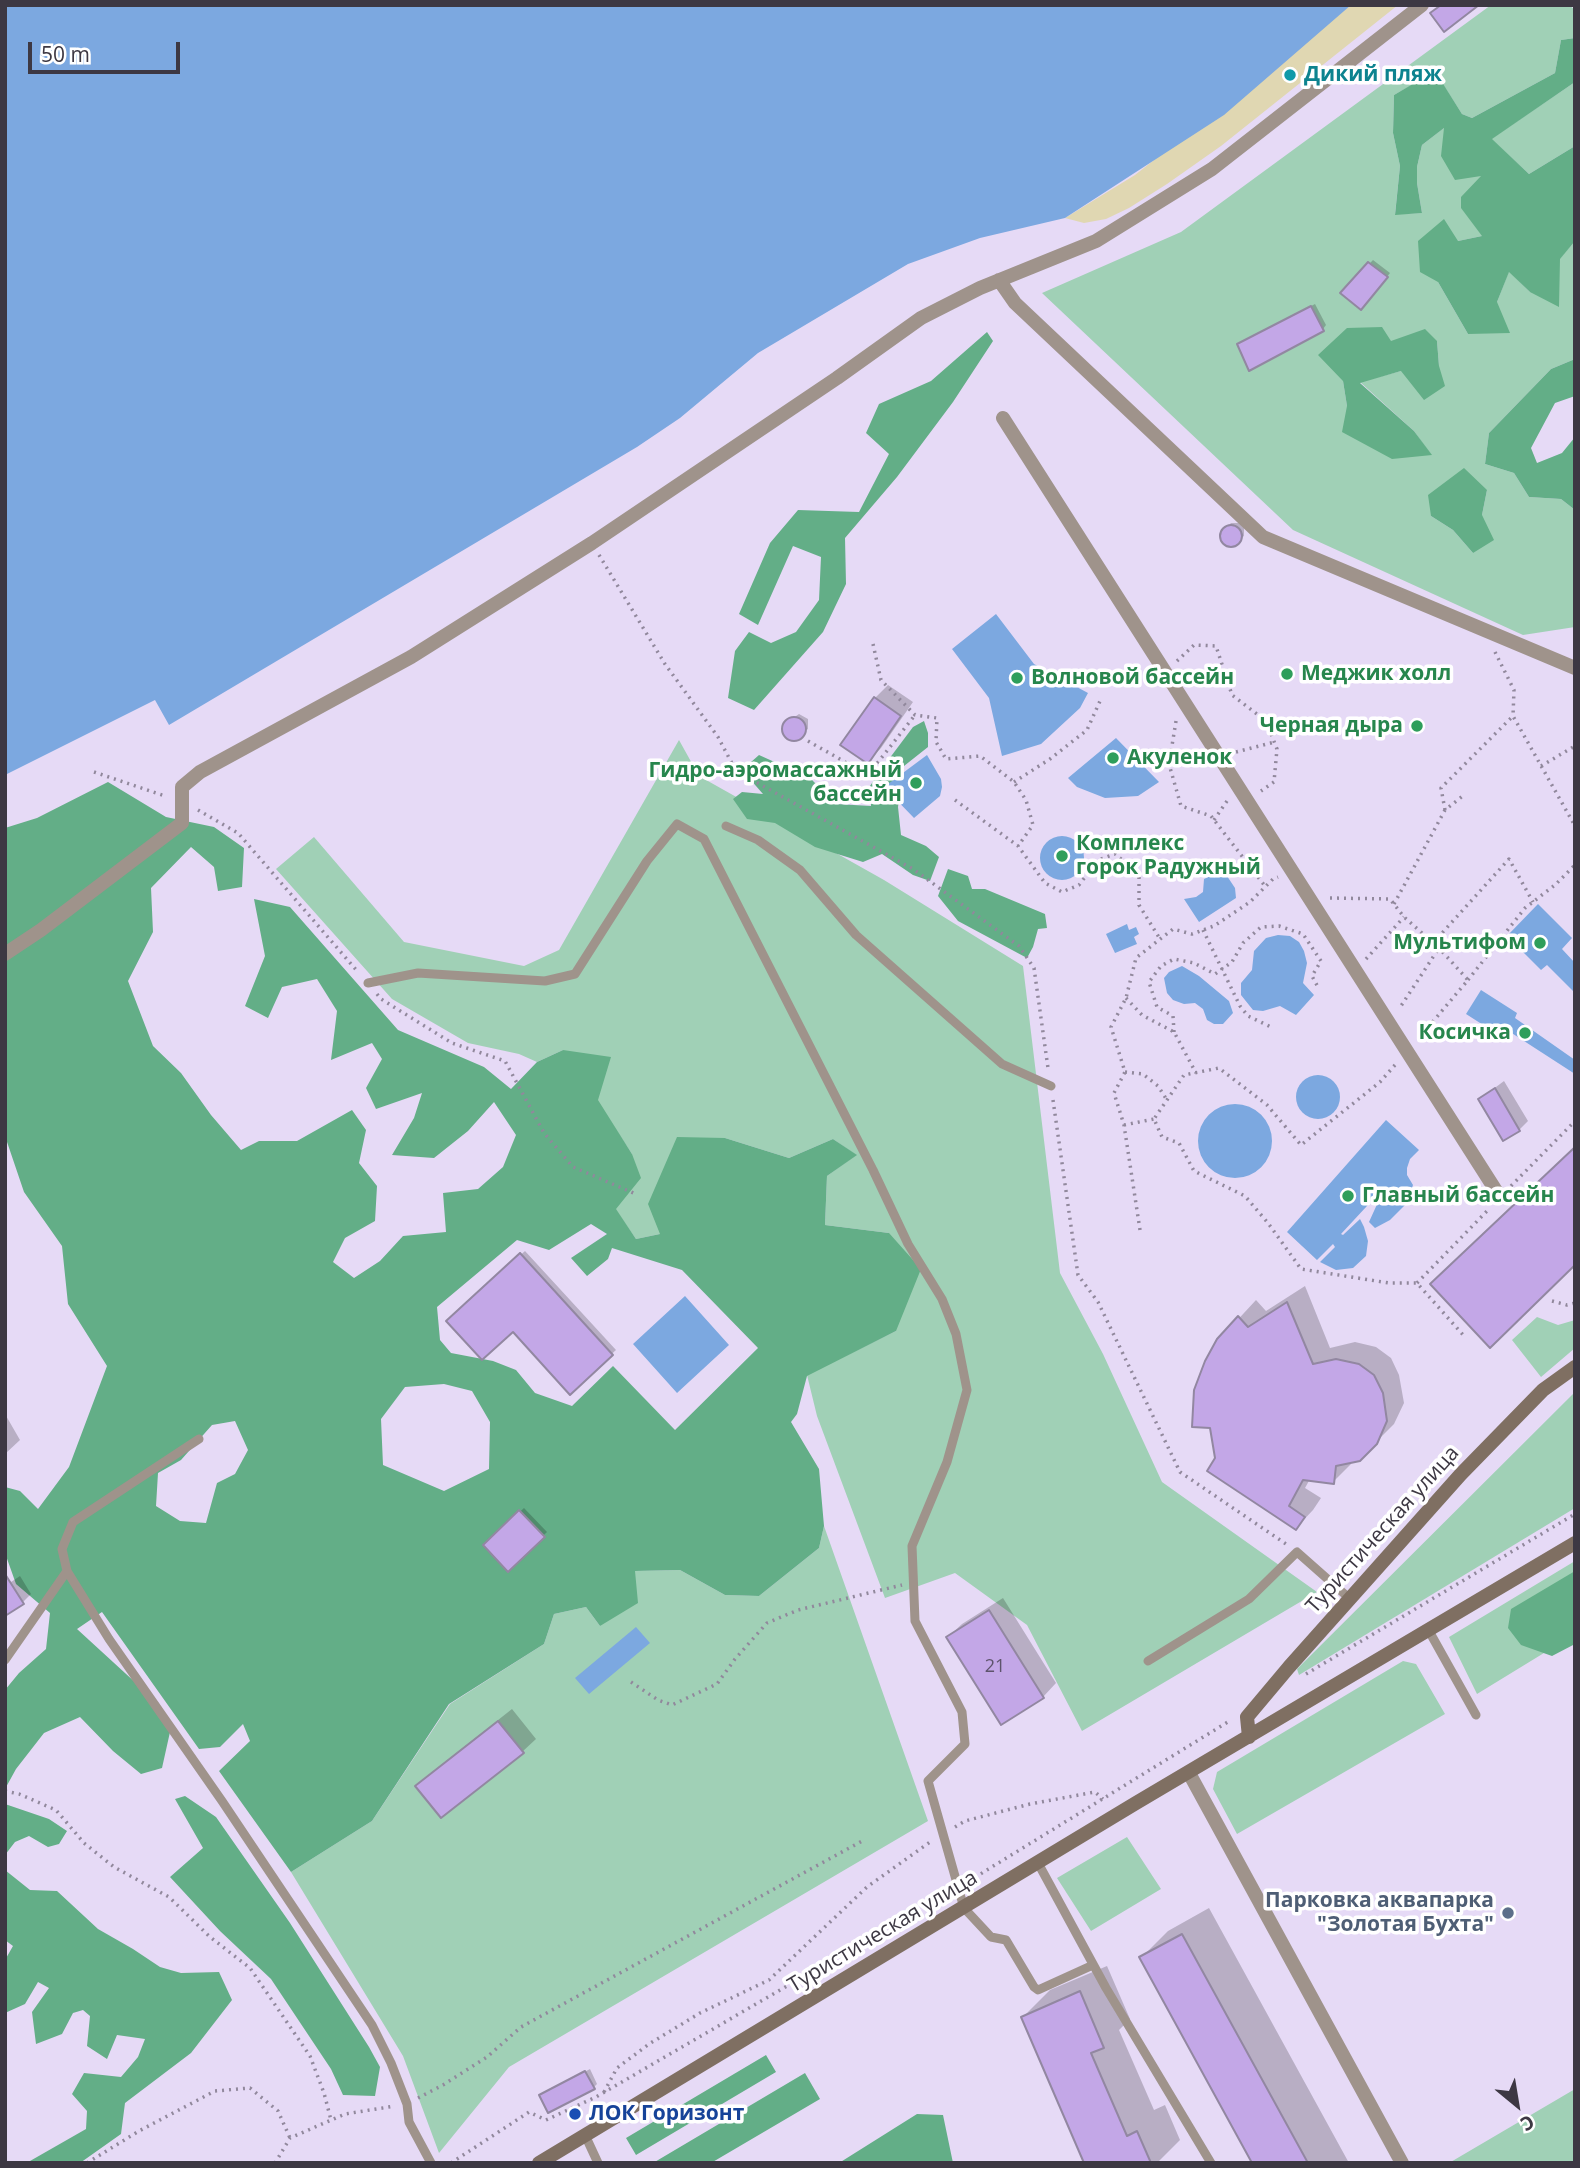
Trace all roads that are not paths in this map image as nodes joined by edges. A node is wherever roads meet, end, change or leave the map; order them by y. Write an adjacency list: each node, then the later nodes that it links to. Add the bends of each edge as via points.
1 (1422, 5): 2 (street, via 1212,169 1096,241)
2 (999, 280): 4 (street, via 1015,303 1263,537); 6 (street, via 921,318 592,543 411,657 200,772 182,787 182,823)
3 (1003, 418): 9 (street)
4 (1575, 668)
5 (726, 826): 8 (lane, via 758,840 800,870 856,935 1002,1064)
6 (5, 954)
7 (368, 983): 22 (lane, via 418,973 545,981 575,974 647,860 677,824 704,839 956,1334 967,1391 947,1462 912,1546 915,1620 962,1712 965,1744 928,1781)
8 (1051, 1086)
9 (1500, 1197)
10 (1575, 1367): 14 (street, Туристическая улица, via 1543,1390)
11 (199, 1438): 13 (lane, via 73,1522 62,1549)
12 (1575, 1544): 15 (street, Туристическая улица)
13 (67, 1571): 16 (lane); 25 (lane, via 372,2025 407,2104 409,2122)
14 (1349, 1598): 17 (lane, via 1297,1552 1249,1599); 19 (street, Туристическая улица, via 1247,1717)
15 (1429, 1631): 18 (lane); 19 (street, Туристическая улица)
16 (5, 1660)
17 (1148, 1661)
18 (1476, 1715)
19 (1249, 1737): 20 (street, Туристическая улица)
20 (1189, 1773): 21 (street, Туристическая улица); 29 (street)
21 (1038, 1863): 22 (street, Туристическая улица); 23 (lane)
22 (964, 1908): 23 (lane, via 991,1937 1006,1940 1038,1990); 24 (street, Туристическая улица)
23 (1093, 1965): 28 (lane)
24 (585, 2135): 26 (street, Туристическая улица); 27 (lane)
25 (431, 2163)
26 (539, 2163)
27 (598, 2163)
28 (1211, 2163)
29 (1402, 2163)

